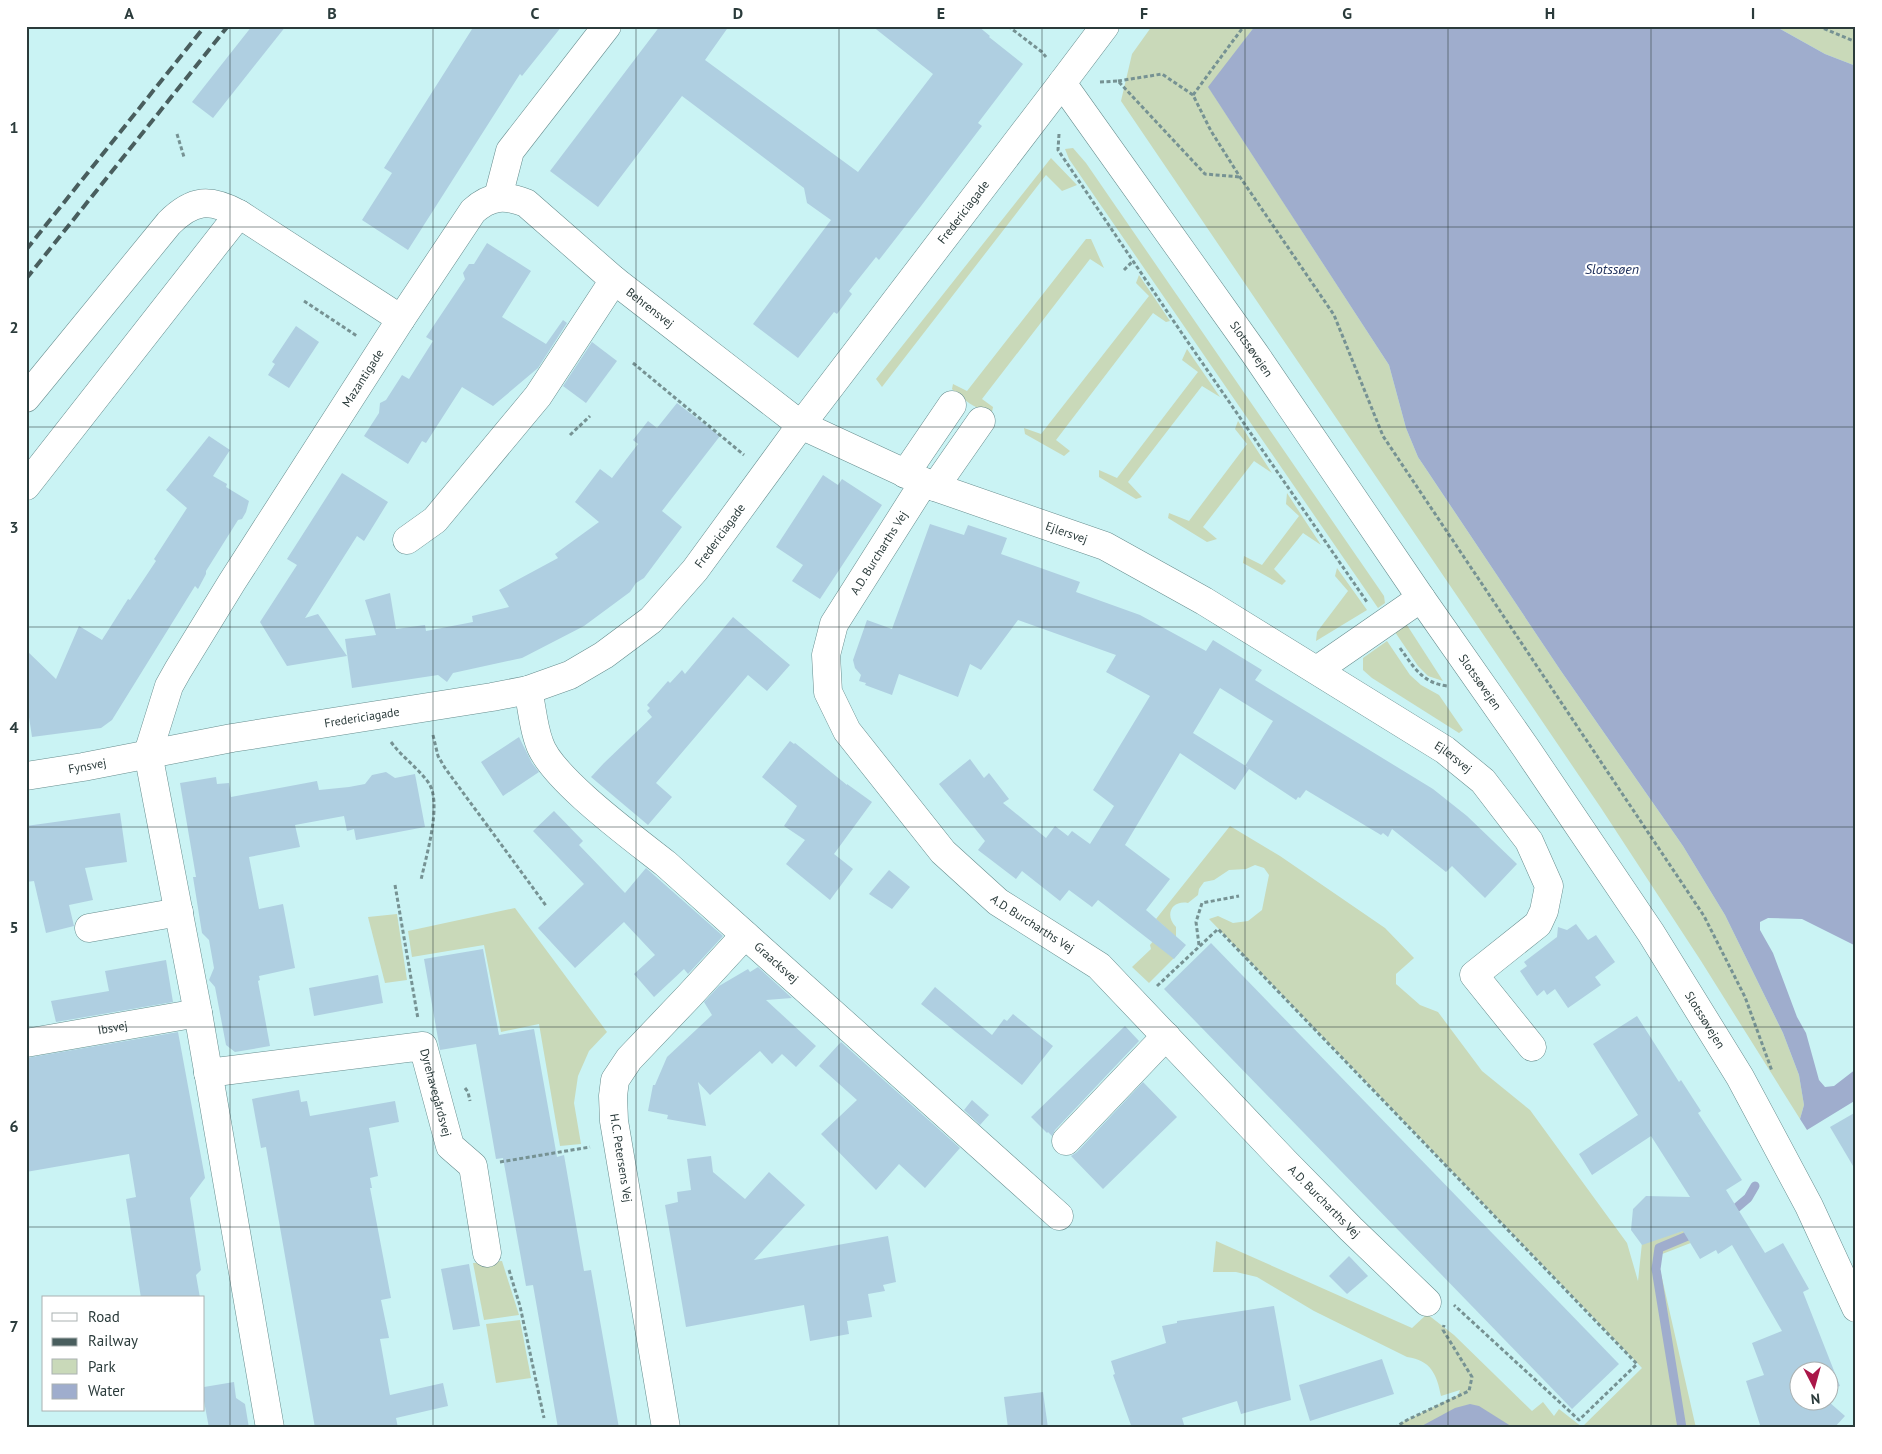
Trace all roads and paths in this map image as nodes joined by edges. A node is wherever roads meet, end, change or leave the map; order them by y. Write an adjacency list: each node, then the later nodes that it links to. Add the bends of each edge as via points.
1 (607, 26): 14 (street, via 510,151)
2 (1008, 26): 8 (path, via 1042,52)
3 (1105, 26): 8 (street, Fredericiagade)
4 (1244, 26): 9 (path)
5 (1818, 26): 6 (path)
6 (1856, 42)
7 (1118, 81): 8 (path); 9 (path, via 1162,74); 13 (path, via 1205,174)
8 (1062, 83): 27 (street, Fredericiagade); 33 (street, Slotssøvejen, via 1255,354)
9 (1193, 95): 13 (path)
10 (1060, 126): 16 (path, via 1058,150)
11 (177, 134): 12 (path)
12 (184, 157)
13 (1240, 177): 57 (path, via 1334,315 1383,436 1704,916 1745,997)
14 (498, 197): 18 (street, Behrensvej, via 526,202); 20 (street, Mazantigade, via 483,202 473,211)
15 (239, 214): 20 (street); 23 (street, via 215,203 195,206 176,216); 31 (street)
16 (1133, 261): 17 (path); 34 (path)
17 (1124, 270)
18 (614, 280): 27 (street, Behrensvej); 32 (street, via 538,396 435,520)
19 (304, 301): 21 (path)
20 (400, 319): 21 (street, Mazantigade)
21 (381, 351): 40 (street, Mazantigade, via 178,670 169,686)
22 (633, 363): 29 (path)
23 (26, 398)
24 (952, 405): 30 (street)
25 (590, 416): 28 (path)
26 (981, 421): 30 (street)
27 (801, 425): 29 (street, Fredericiagade); 30 (street, Ejlersvej)
28 (570, 435)
29 (766, 473): 36 (street, Fredericiagade, via 695,570 651,620 604,655 570,675)
30 (921, 481): 35 (street, Ejlersvej, via 1106,546); 50 (street, A.D. Burcharths Vej, via 834,624 826,655 828,692 847,731 943,852 998,902 1099,966)
31 (26, 486)
32 (407, 540)
33 (1421, 598): 34 (street); 37 (street, Slotssøvejen)
34 (1383, 625): 35 (street); 37 (path, via 1419,674 1442,686)
35 (1317, 670): 55 (street, Ejlersvej, via 1445,750 1483,781 1529,841 1549,886 1544,911 1538,924 1474,975)
36 (528, 690): 38 (street, Fredericiagade); 48 (street, Graacksvej, via 539,744 562,776)
37 (1486, 691): 64 (street, Slotssøvejen, via 1651,933 1740,1077 1809,1206)
38 (428, 707): 39 (street, Fredericiagade); 45 (path, via 438,756 445,768)
39 (371, 716): 40 (street, Fredericiagade); 42 (path, via 396,750 430,784 435,797)
40 (148, 753): 41 (street, Fynsvej); 46 (street)
41 (26, 776)
42 (421, 880)
43 (395, 886): 54 (path)
44 (1239, 896): 49 (path, via 1202,903 1196,922)
45 (547, 907)
46 (178, 912): 47 (street); 51 (street)
47 (89, 928)
48 (745, 935): 59 (street, H.C. Petersens Vej, via 629,1059 615,1080 614,1121); 61 (street, Graacksvej)
49 (1200, 946): 50 (path); 63 (path, via 1218,929 1637,1364 1579,1420 1440,1292)
50 (1136, 1005): 52 (street, A.D. Burcharths Vej)
51 (198, 1014): 53 (street, Ibsvej); 56 (street)
52 (1166, 1036): 58 (street); 63 (street, A.D. Burcharths Vej, via 1291,1169)
53 (26, 1043)
54 (423, 1046): 56 (street, Dyrehavegårdsvej); 60 (street, Dyrehavegårdsvej, via 450,1146)
55 (1532, 1047)
56 (208, 1073): 66 (street)
57 (1773, 1075)
58 (1066, 1141)
59 (618, 1142): 60 (path); 67 (street, H.C. Petersens Vej)
60 (473, 1166): 62 (street)
61 (1059, 1216)
62 (488, 1253): 65 (path, via 504,1255 520,1306)
63 (1427, 1302): 68 (path, via 1446,1318 1443,1330 1473,1382 1469,1391)
64 (1856, 1308)
65 (544, 1418)
66 (270, 1428)
67 (666, 1428)
68 (1394, 1428)

